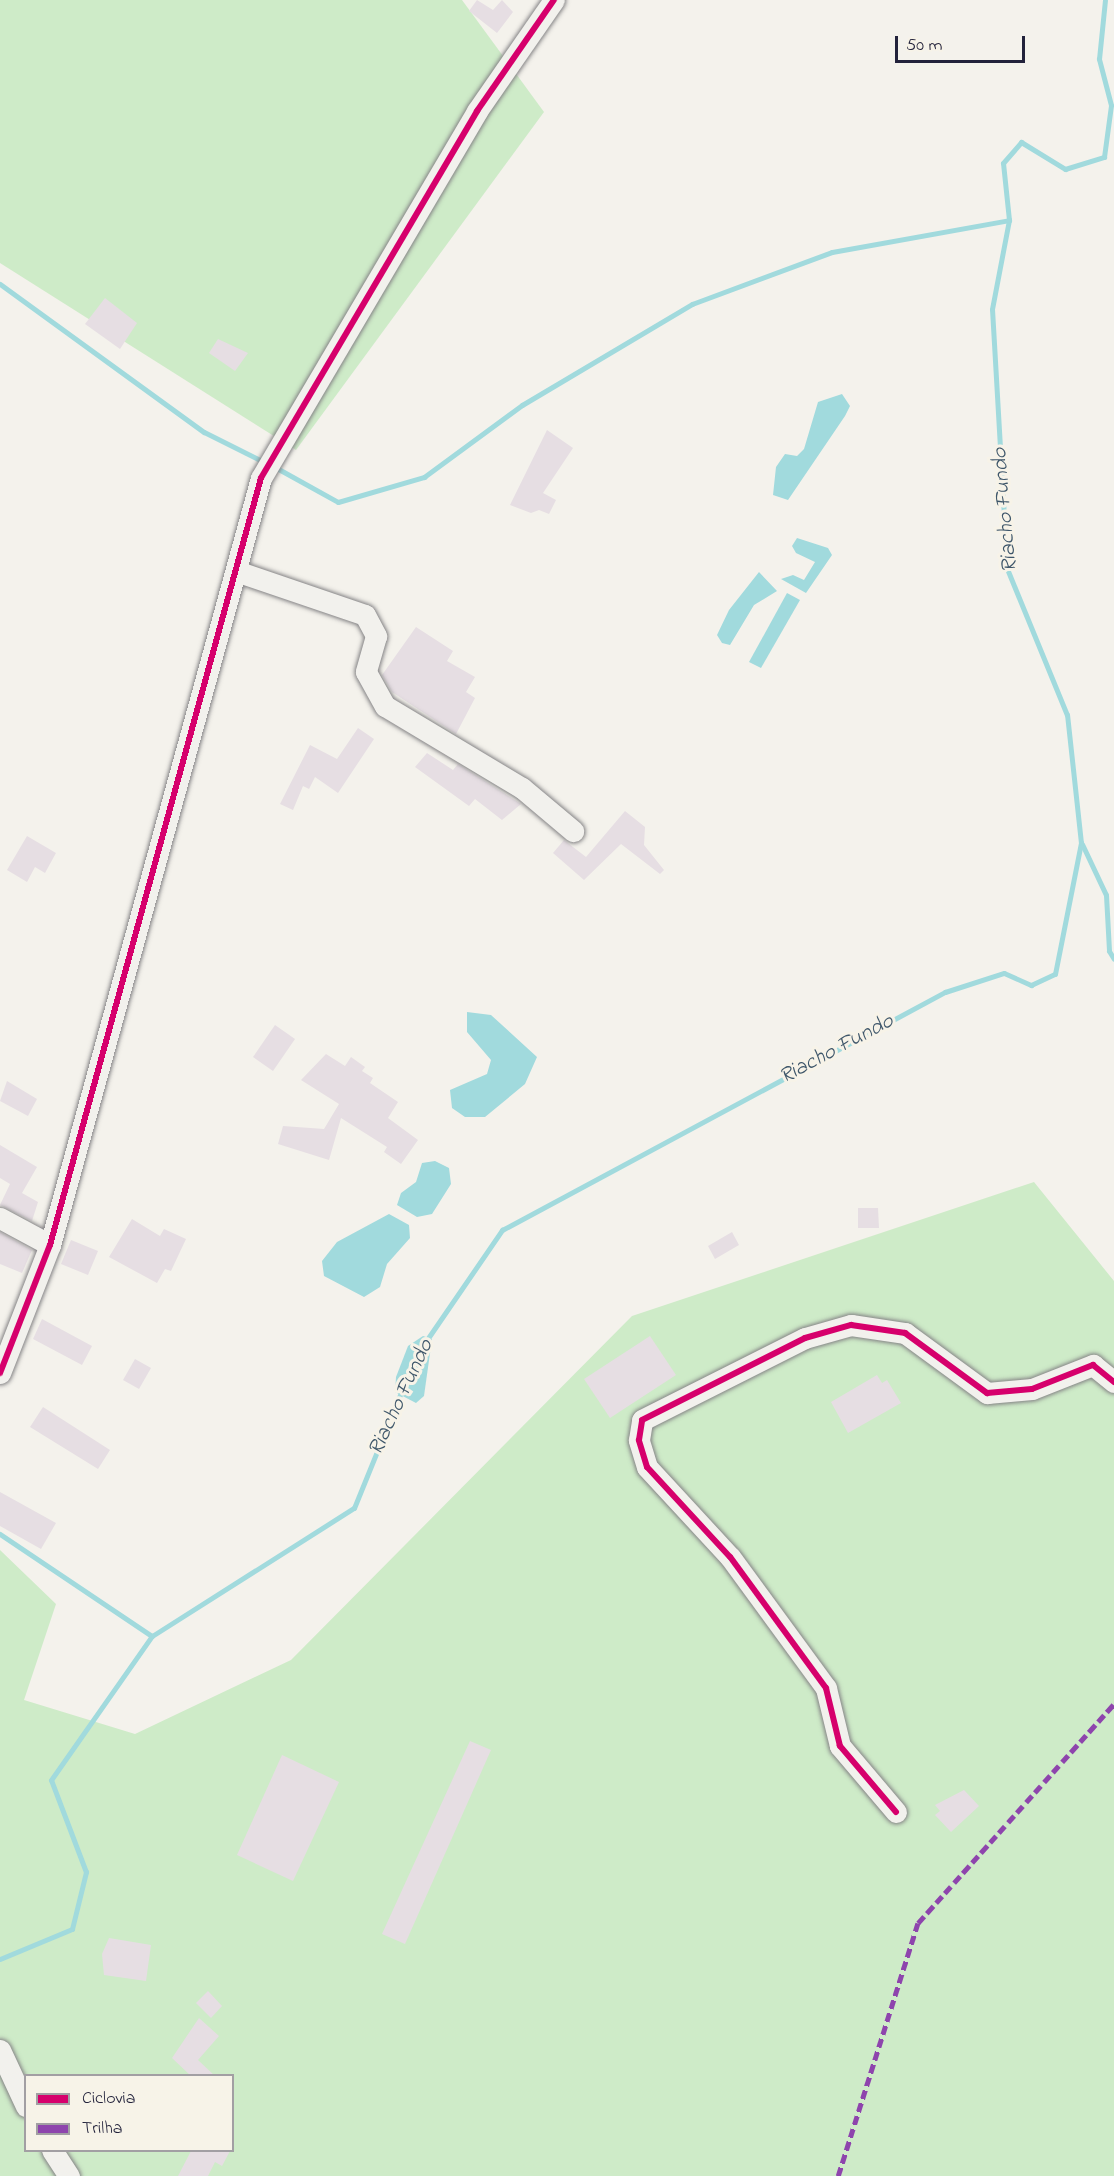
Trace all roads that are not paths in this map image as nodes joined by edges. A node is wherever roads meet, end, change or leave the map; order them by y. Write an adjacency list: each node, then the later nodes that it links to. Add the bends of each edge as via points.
1 (555, 0): 2 (street, via 477,111 275,450 261,478)
2 (236, 571): 3 (street, via 365,615 376,636 366,672 385,706 522,788); 5 (street)
3 (573, 831)
4 (0, 1218): 5 (street)
5 (50, 1245): 6 (street)
6 (0, 1373)
7 (1114, 1382): 8 (street, via 1093,1365 1004,1394 987,1393 904,1333 851,1325 805,1338 642,1420 639,1440 647,1467 730,1557 826,1688 840,1746)
8 (896, 1812)
9 (0, 2050): 10 (street)
10 (24, 2102)
11 (53, 2152): 12 (street)
12 (69, 2176)

